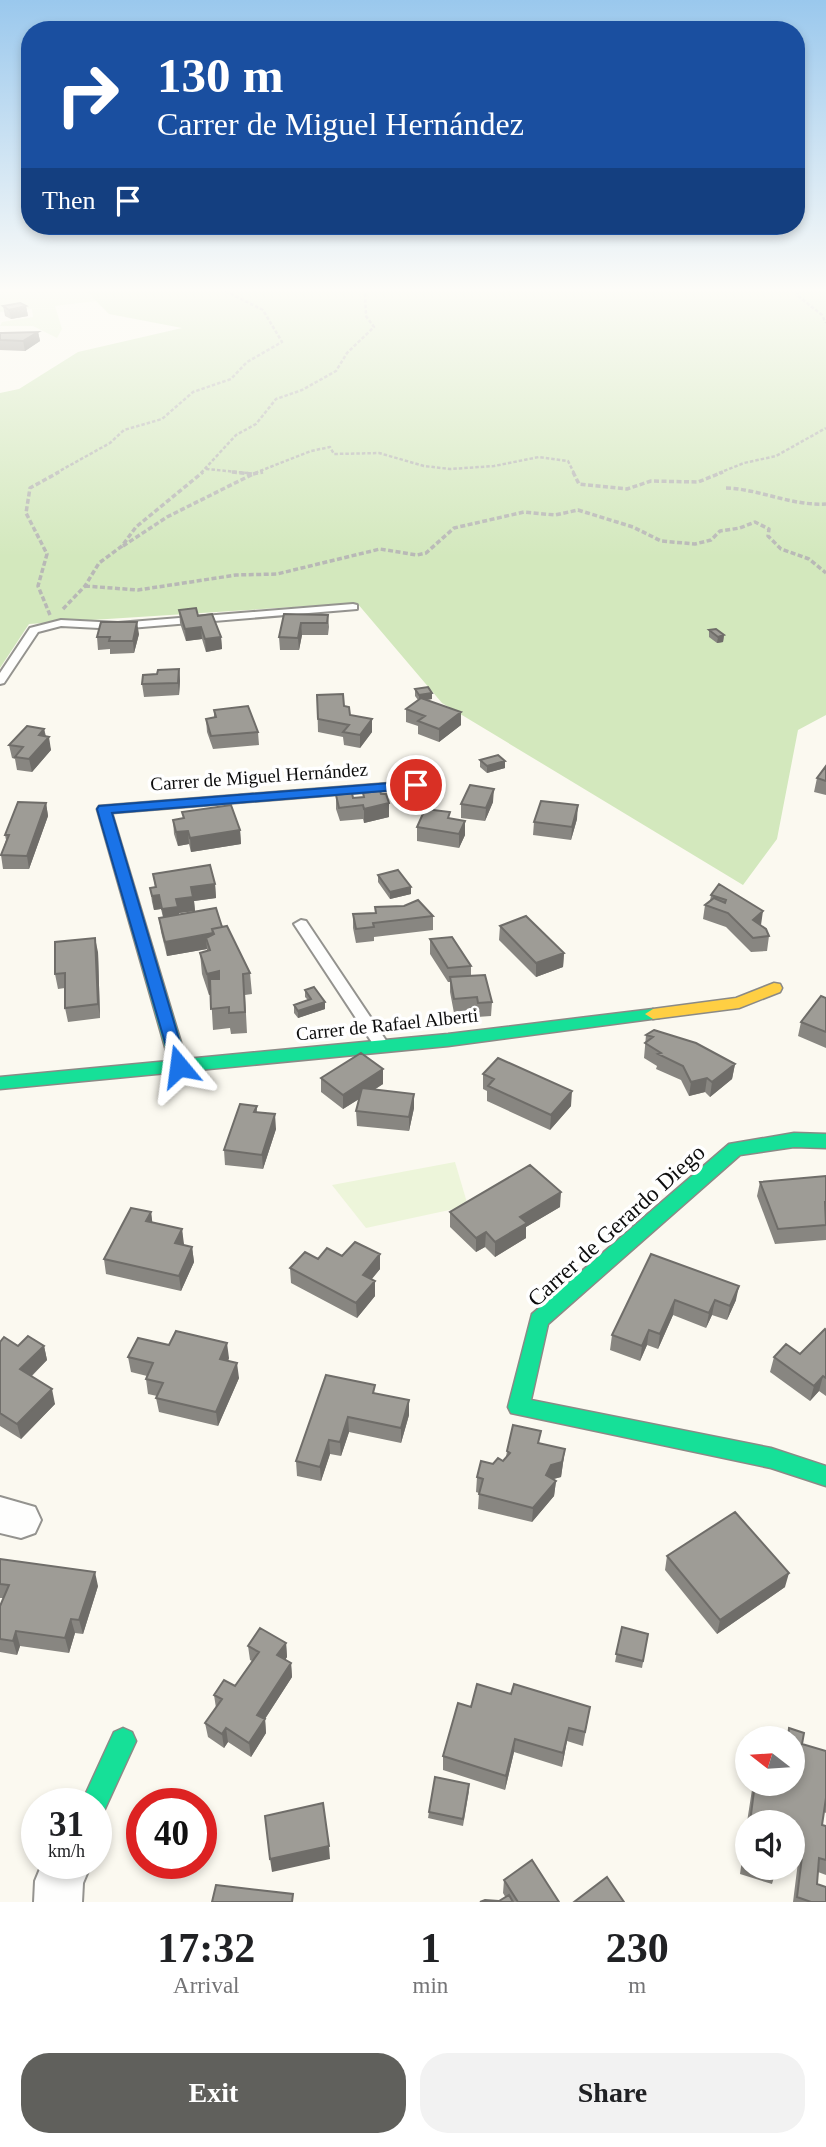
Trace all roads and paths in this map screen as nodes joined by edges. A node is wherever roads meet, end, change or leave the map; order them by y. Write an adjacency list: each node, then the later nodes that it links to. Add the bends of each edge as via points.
1 (229, 380): 10 (path, via 193,392 162,419 124,430 110,443 30,488 26,513 47,554 38,586 51,617)
2 (320, 380): 4 (path, via 276,398 265,416 236,435)
3 (826, 428): 5 (path, via 776,456 698,482 651,481 627,489 579,484 568,461 553,456 498,466 426,467 372,452 334,454 330,447)
4 (206, 469): 5 (path); 8 (path, via 136,527)
5 (253, 474): 8 (path, via 167,517)
6 (726, 488): 7 (path, via 749,489 810,505)
7 (826, 504)
8 (122, 546): 10 (path, via 99,563)
9 (826, 573): 10 (path, via 807,558 776,547 769,529 755,522 717,531 711,540 695,544 661,541 578,510 484,519 454,528 426,553 417,555 380,549 277,575 236,575 138,590)
10 (85, 586)
11 (353, 607): 12 (lane, via 118,626 61,623 34,630)
12 (0, 681)
13 (416, 785): 17 (street, Carrer de Miguel Hernández, via 104,809)
14 (301, 925): 16 (lane)
15 (774, 988): 16 (street, Carrer de Rafael Alberti, via 739,1003)
16 (382, 1046): 17 (street, Carrer de Rafael Alberti)
17 (179, 1066): 18 (street, Carrer de Rafael Alberti)
18 (0, 1083)
19 (826, 1141): 20 (street, Carrer de Gerardo Diego, via 794,1140 735,1149 539,1320 519,1407 771,1458)
20 (826, 1476)
21 (123, 1741): 22 (street)
22 (101, 1788)
23 (60, 1879): 24 (street)
24 (58, 1902)

